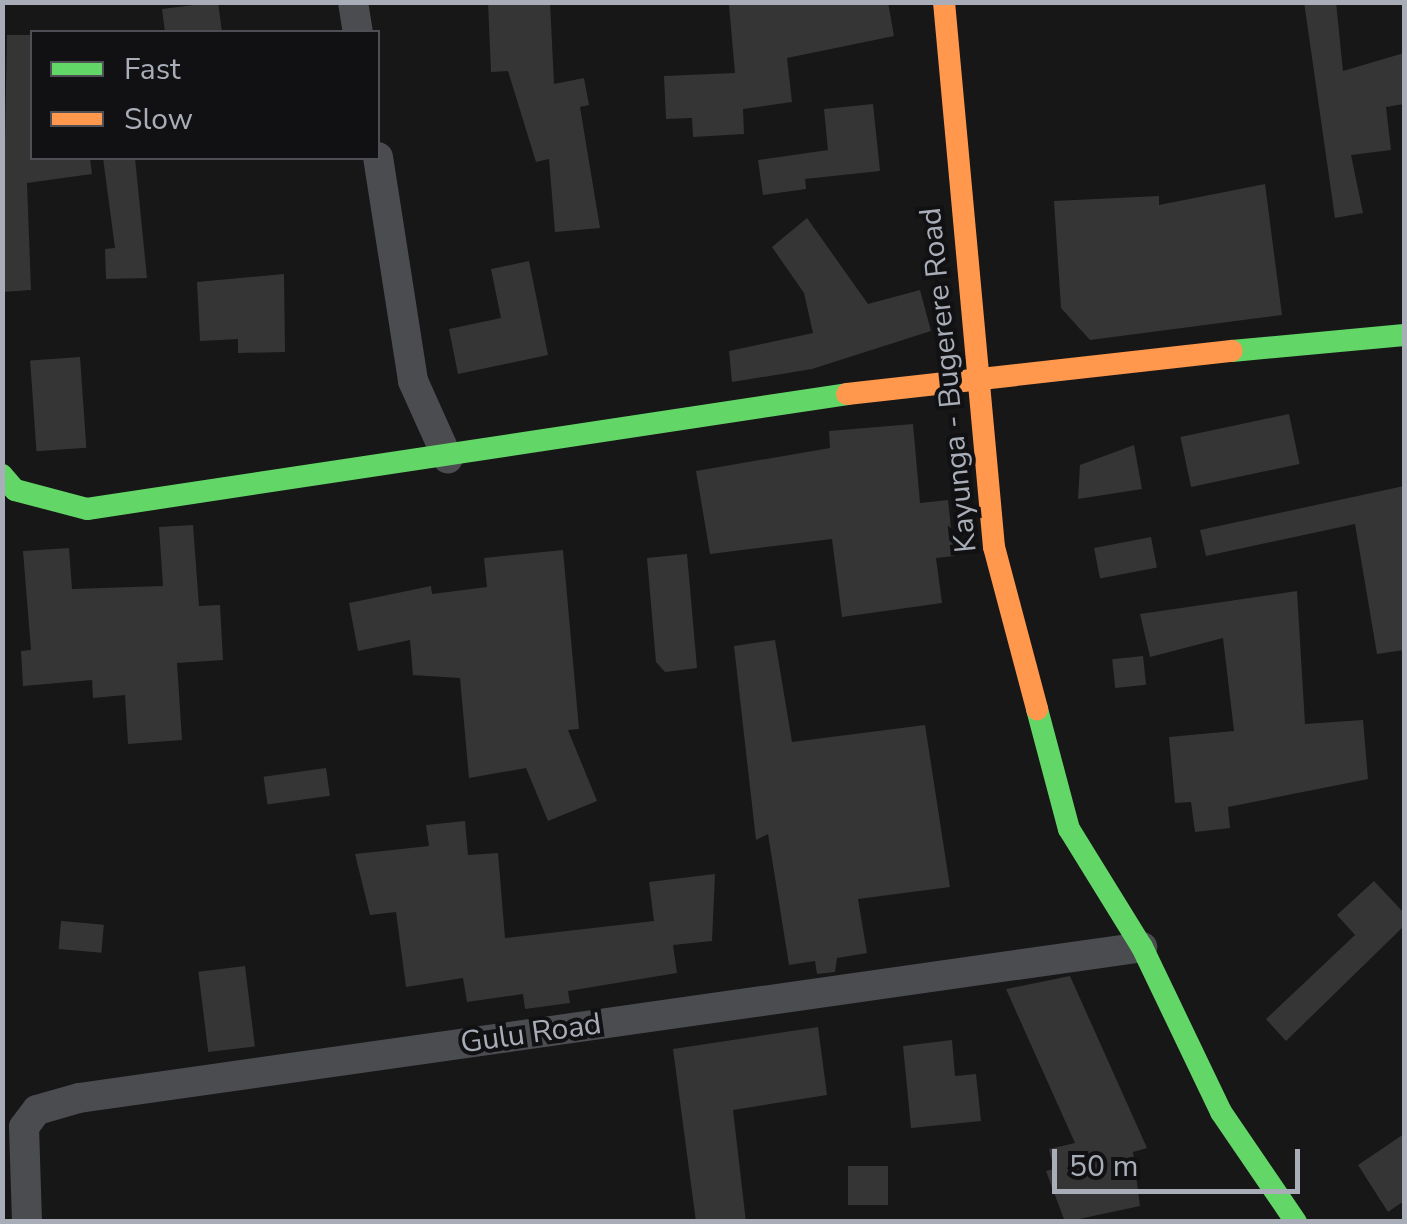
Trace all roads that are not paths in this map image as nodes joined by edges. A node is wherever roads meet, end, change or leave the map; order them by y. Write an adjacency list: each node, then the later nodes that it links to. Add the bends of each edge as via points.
1 (353, 2): 3 (street)
2 (944, 2): 6 (street, Kayunga - Bugerere Road)
3 (358, 30)
4 (378, 160): 7 (street, via 413,381)
5 (1404, 335): 6 (street)
6 (980, 374): 7 (street); 9 (street, Kayunga - Bugerere Road, via 994,547 1068,829)
7 (448, 458): 8 (street, via 86,509 14,490)
8 (2, 475)
9 (1142, 947): 10 (street, Gulu Road, via 78,1098 36,1110 24,1127); 11 (street, Kayunga - Bugerere Road, via 1221,1112)
10 (27, 1222)
11 (1296, 1222)

